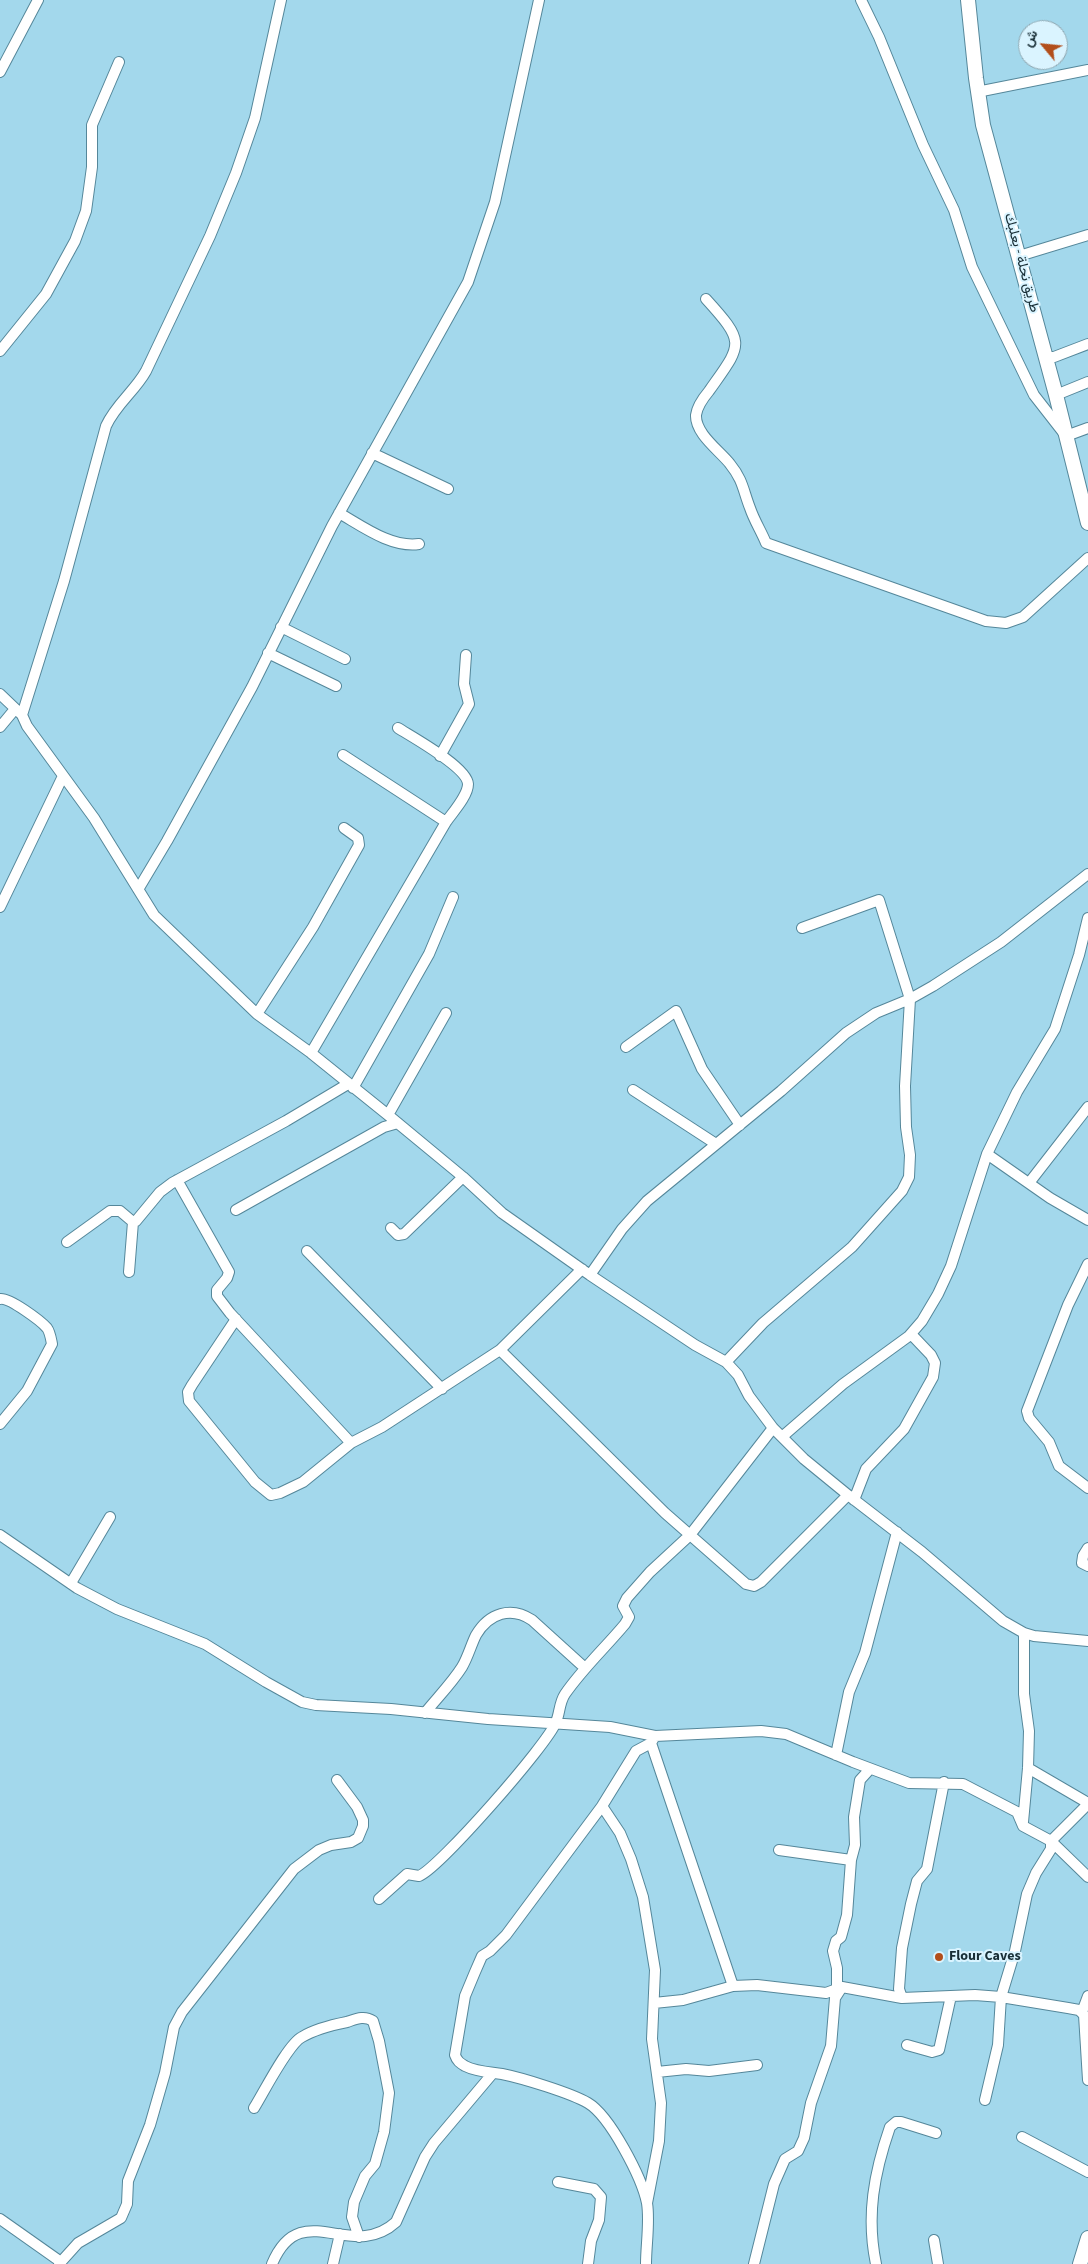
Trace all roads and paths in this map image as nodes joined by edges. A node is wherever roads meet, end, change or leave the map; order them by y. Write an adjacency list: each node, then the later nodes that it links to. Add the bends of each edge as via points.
1 (38, 0): 8 (street)
2 (281, 0): 33 (street, via 255,118 236,173 146,371 117,406 106,426 64,581)
3 (539, 0): 20 (street, via 495,202 475,266 460,299)
4 (861, 0): 19 (street, via 954,210 972,267 1034,395)
5 (968, 0): 9 (street, طريق نحلة - بعلبك)
6 (119, 62): 14 (street, via 92,125 92,167 86,211 74,242 46,294)
7 (1088, 70): 9 (street)
8 (0, 72)
9 (977, 92): 11 (street, طريق نحلة - بعلبك)
10 (1088, 235): 11 (street)
11 (1019, 256): 15 (street, طريق نحلة - بعلبك)
12 (706, 299): 26 (street, via 728,325 735,337 736,349 703,399 696,414 698,423 709,444 738,474 766,543 986,620 1006,624 1023,617)
13 (1088, 344): 15 (street)
14 (0, 351)
15 (1046, 357): 17 (street, طريق نحلة - بعلبك)
16 (1088, 382): 17 (street)
17 (1056, 394): 19 (street, طريق نحلة - بعلبك)
18 (1088, 428): 19 (street)
19 (1066, 436): 22 (street, طريق نحلة - بعلبك)
20 (372, 454): 21 (street); 23 (street)
21 (448, 489)
22 (1084, 490): 24 (street, طريق نحلة - بعلبك)
23 (339, 513): 25 (street, via 392,540 409,546); 27 (street)
24 (1088, 523)
25 (419, 544)
26 (1088, 558)
27 (281, 627): 28 (street); 30 (street)
28 (268, 653): 31 (street); 42 (street)
29 (466, 655): 37 (street, via 464,684 469,704)
30 (345, 659)
31 (336, 686)
32 (0, 694): 33 (street)
33 (18, 712): 34 (street); 38 (street)
34 (0, 727)
35 (398, 728): 37 (street)
36 (344, 755): 39 (street)
37 (440, 756): 39 (street, via 462,772 468,785)
38 (63, 776): 42 (street); 44 (street)
39 (446, 822): 51 (street)
40 (344, 828): 49 (street, via 358,838 359,845 313,927)
41 (1088, 874): 47 (street, via 1001,942)
42 (139, 888): 49 (street, via 154,915)
43 (452, 897): 52 (street, via 429,954)
44 (0, 907)
45 (1088, 918): 59 (street, via 1055,1029 1017,1092)
46 (802, 928): 47 (street, via 879,900)
47 (910, 999): 57 (street, via 860,1022); 76 (street, via 905,1086 911,1166 902,1191 852,1247 763,1323)
48 (446, 1013): 55 (street)
49 (257, 1014): 51 (street)
50 (626, 1047): 57 (street, via 676,1011 702,1069)
51 (310, 1052): 52 (street)
52 (351, 1086): 55 (street); 61 (street)
53 (633, 1090): 58 (street)
54 (1088, 1107): 62 (street)
55 (388, 1115): 56 (street)
56 (398, 1123): 60 (street); 63 (street, via 384,1127)
57 (740, 1125): 58 (street)
58 (716, 1144): 71 (street, via 634,1215)
59 (987, 1154): 62 (street); 74 (street, via 951,1266 938,1294)
60 (463, 1177): 66 (street, via 404,1234 398,1235); 71 (street, via 502,1213)
61 (177, 1180): 65 (street, via 160,1192); 73 (street, via 229,1272 216,1293)
62 (1029, 1183): 64 (street)
63 (236, 1210)
64 (1088, 1220)
65 (133, 1222): 67 (street, via 120,1211 110,1211); 70 (street)
66 (391, 1228)
67 (67, 1242)
68 (307, 1251): 77 (street)
69 (1088, 1264): 82 (street, via 1068,1305 1027,1411 1049,1442 1059,1466)
70 (128, 1272)
71 (586, 1272): 75 (street); 76 (street)
72 (0, 1298): 78 (street, via 12,1302 48,1329 52,1344 27,1391)
73 (236, 1319): 81 (street); 81 (street, via 192,1385 189,1401 255,1482 271,1495 280,1493 303,1482)
74 (911, 1334): 80 (street, via 843,1384); 83 (street, via 931,1355 935,1363 934,1377 904,1430 866,1470)
75 (500, 1350): 77 (street); 87 (street)
76 (726, 1362): 79 (street)
77 (442, 1389): 81 (street)
78 (0, 1424)
79 (773, 1428): 80 (street); 87 (street)
80 (783, 1436): 83 (street, via 804,1459)
81 (352, 1443)
82 (1088, 1488)
83 (851, 1497): 85 (street); 87 (street, via 754,1586 741,1580)
84 (110, 1517): 90 (street)
85 (896, 1532): 91 (street, via 1003,1620); 97 (street, via 865,1653 850,1692)
86 (0, 1535): 90 (street)
87 (690, 1535): 93 (street, via 627,1598 624,1606 629,1617 625,1624)
88 (1088, 1548): 89 (street, via 1082,1562)
89 (1088, 1566)
90 (71, 1583): 94 (street, via 118,1609 205,1644 302,1702)
91 (1024, 1633): 92 (street); 98 (street)
92 (1088, 1641)
93 (585, 1668): 94 (street, via 532,1620 523,1614 508,1612 480,1630 462,1668); 95 (street, via 564,1695)
94 (425, 1713): 95 (street)
95 (556, 1722): 96 (street, via 610,1727); 109 (street, via 474,1825 422,1875 407,1874)
96 (653, 1739): 97 (street, via 772,1731); 103 (street, via 636,1751); 110 (street)
97 (836, 1755): 99 (street)
98 (1028, 1768): 102 (street); 104 (street)
99 (870, 1769): 101 (street, via 909,1783); 107 (street, via 860,1780)
100 (337, 1780): 135 (street, via 363,1820 358,1838 319,1850 294,1869 182,2012 174,2027 150,2125 128,2181 125,2211 121,2218 78,2243)
101 (944, 1782): 104 (street, via 963,1784 1017,1812); 115 (street, via 927,1869 917,1882 910,1904 902,1948)
102 (1088, 1804): 105 (street)
103 (602, 1806): 116 (street, via 620,1833 643,1897 655,1970); 121 (street, via 506,1935 482,1956 465,1996 456,2059 466,2066)
104 (1023, 1826): 105 (street)
105 (1052, 1841): 108 (street); 114 (street, via 1051,1849 1027,1894)
106 (779, 1850): 107 (street)
107 (852, 1860): 111 (street, via 847,1915 833,1951)
108 (1088, 1877)
109 (379, 1899)
110 (733, 1986): 111 (street, via 757,1985 826,1994); 116 (street, via 683,2000)
111 (839, 1987): 115 (street); 140 (street, via 831,2046 811,2103 804,2138 798,2151 785,2159 774,2184)
112 (951, 1996): 114 (street); 115 (street); 118 (street, via 939,2050 932,2052)
113 (1088, 1996): 117 (street)
114 (1001, 1997): 117 (street); 123 (street, via 998,2045)
115 (902, 1998)
116 (654, 2003): 120 (street, via 652,2039)
117 (1082, 2012): 122 (street)
118 (906, 2044)
119 (757, 2065): 120 (street, via 709,2071)
120 (657, 2072): 129 (street, via 661,2103 659,2142)
121 (493, 2073): 129 (street, via 562,2092 597,2110 634,2168); 132 (street, via 425,2157 396,2222 379,2234)
122 (1088, 2080)
123 (985, 2100)
124 (254, 2108): 132 (street, via 290,2049 302,2037 336,2024 366,2018 373,2021 389,2093 384,2132 375,2164 365,2176 354,2202 352,2217)
125 (936, 2133): 141 (street, via 901,2122 890,2127 874,2182 872,2210)
126 (1022, 2137): 127 (street)
127 (1088, 2172)
128 (558, 2182): 138 (street, via 594,2189 601,2197)
129 (647, 2204): 139 (street)
130 (0, 2219): 135 (street)
131 (340, 2234): 132 (street); 136 (street, via 301,2231 283,2245); 137 (street)
132 (359, 2237)
133 (1088, 2238): 143 (street)
134 (934, 2240): 142 (street)
135 (60, 2263)
136 (272, 2264)
137 (333, 2264)
138 (588, 2264)
139 (646, 2264)
140 (754, 2264)
141 (876, 2264)
142 (938, 2264)
143 (1080, 2264)

